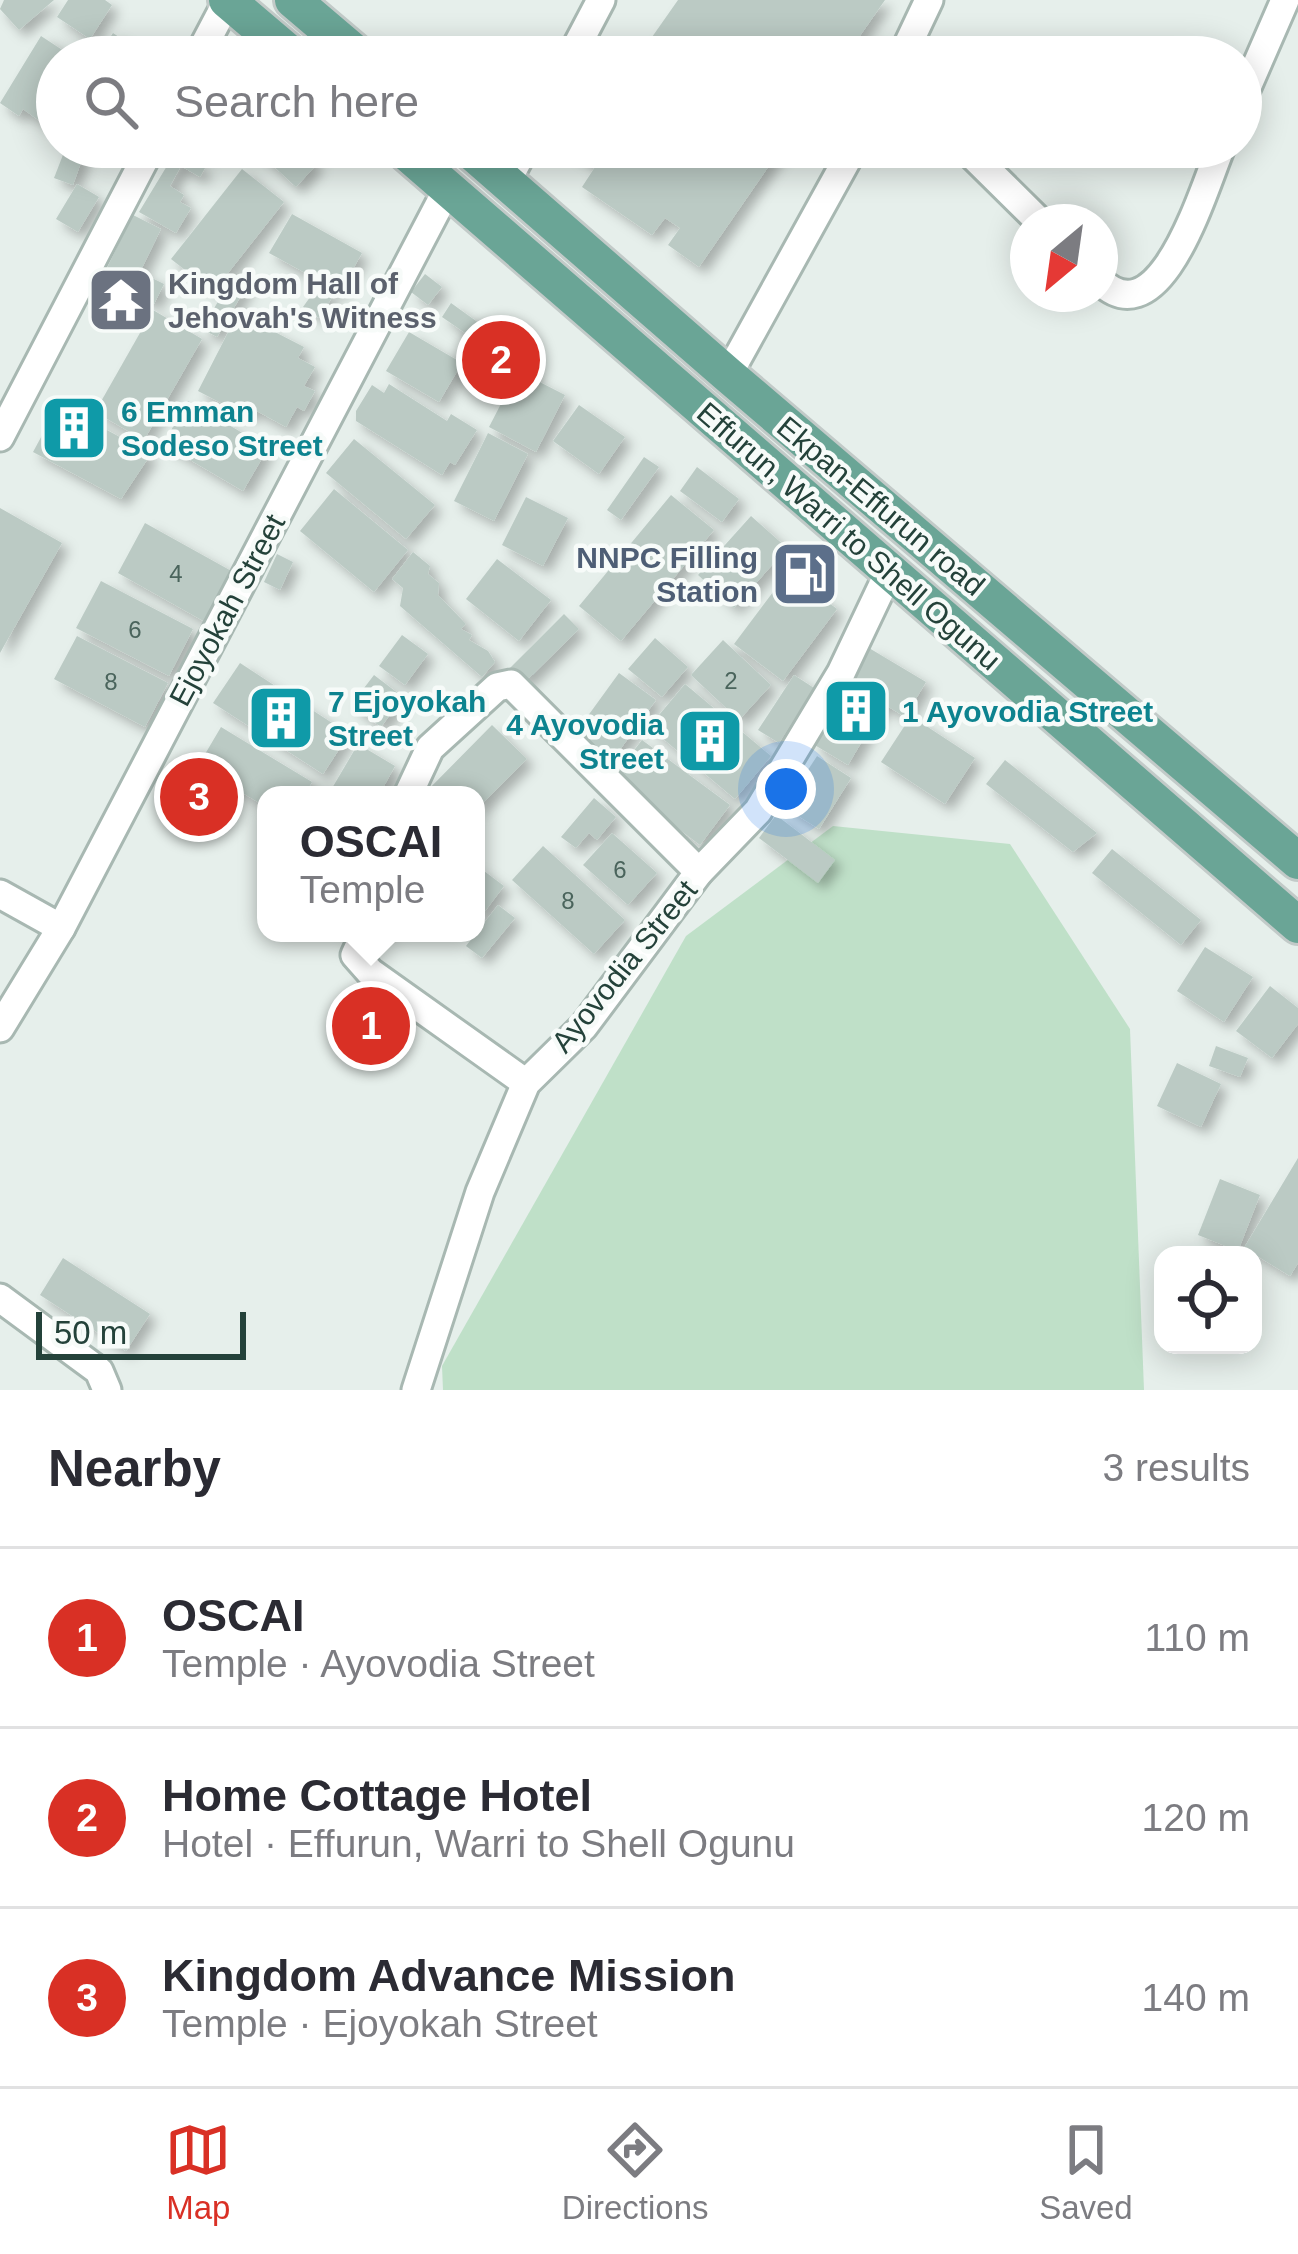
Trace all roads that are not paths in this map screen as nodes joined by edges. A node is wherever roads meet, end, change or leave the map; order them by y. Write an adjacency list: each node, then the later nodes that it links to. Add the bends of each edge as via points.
1 (228, 0): 6 (street); 7 (main road)
2 (293, 0): 8 (main road)
3 (601, 0): 9 (street)
4 (929, 0): 10 (street)
5 (1285, 0): 11 (street)
6 (209, 36)
7 (270, 36)
8 (335, 36)
9 (582, 36)
10 (912, 36)
11 (1262, 53)
12 (141, 168): 24 (street)
13 (425, 168): 20 (main road, Effurun, Warri to Shell Ogunu)
14 (491, 168): 19 (main road, Ekpan-Effurun road)
15 (514, 168): 19 (street)
16 (842, 168): 23 (street)
17 (985, 168): 21 (street)
18 (1212, 168): 22 (street, via 1168,268 1145,293)
19 (507, 182): 23 (main road, Ekpan-Effurun road)
20 (448, 188): 25 (main road, Effurun, Warri to Shell Ogunu); 31 (street, Ejoyokah Street)
21 (1022, 204)
22 (1118, 293)
23 (728, 375): 27 (main road, Ekpan-Effurun road)
24 (0, 437)
25 (889, 572): 28 (street, Ayovodia Street, via 841,673 758,811); 30 (main road, Effurun, Warri to Shell Ogunu)
26 (412, 786): 28 (street, via 430,748 497,687 511,684)
27 (1298, 861)
28 (699, 872): 34 (street, Ayovodia Street, via 584,1026)
29 (0, 894): 31 (street)
30 (1298, 925)
31 (61, 928): 33 (street, Ejoyokah Street)
32 (361, 942): 34 (street, via 355,955 370,972)
33 (0, 1028)
34 (526, 1082): 37 (street, Ayovodia Street, via 480,1192)
35 (0, 1298): 36 (street, via 99,1371)
36 (107, 1390)
37 (416, 1390)

